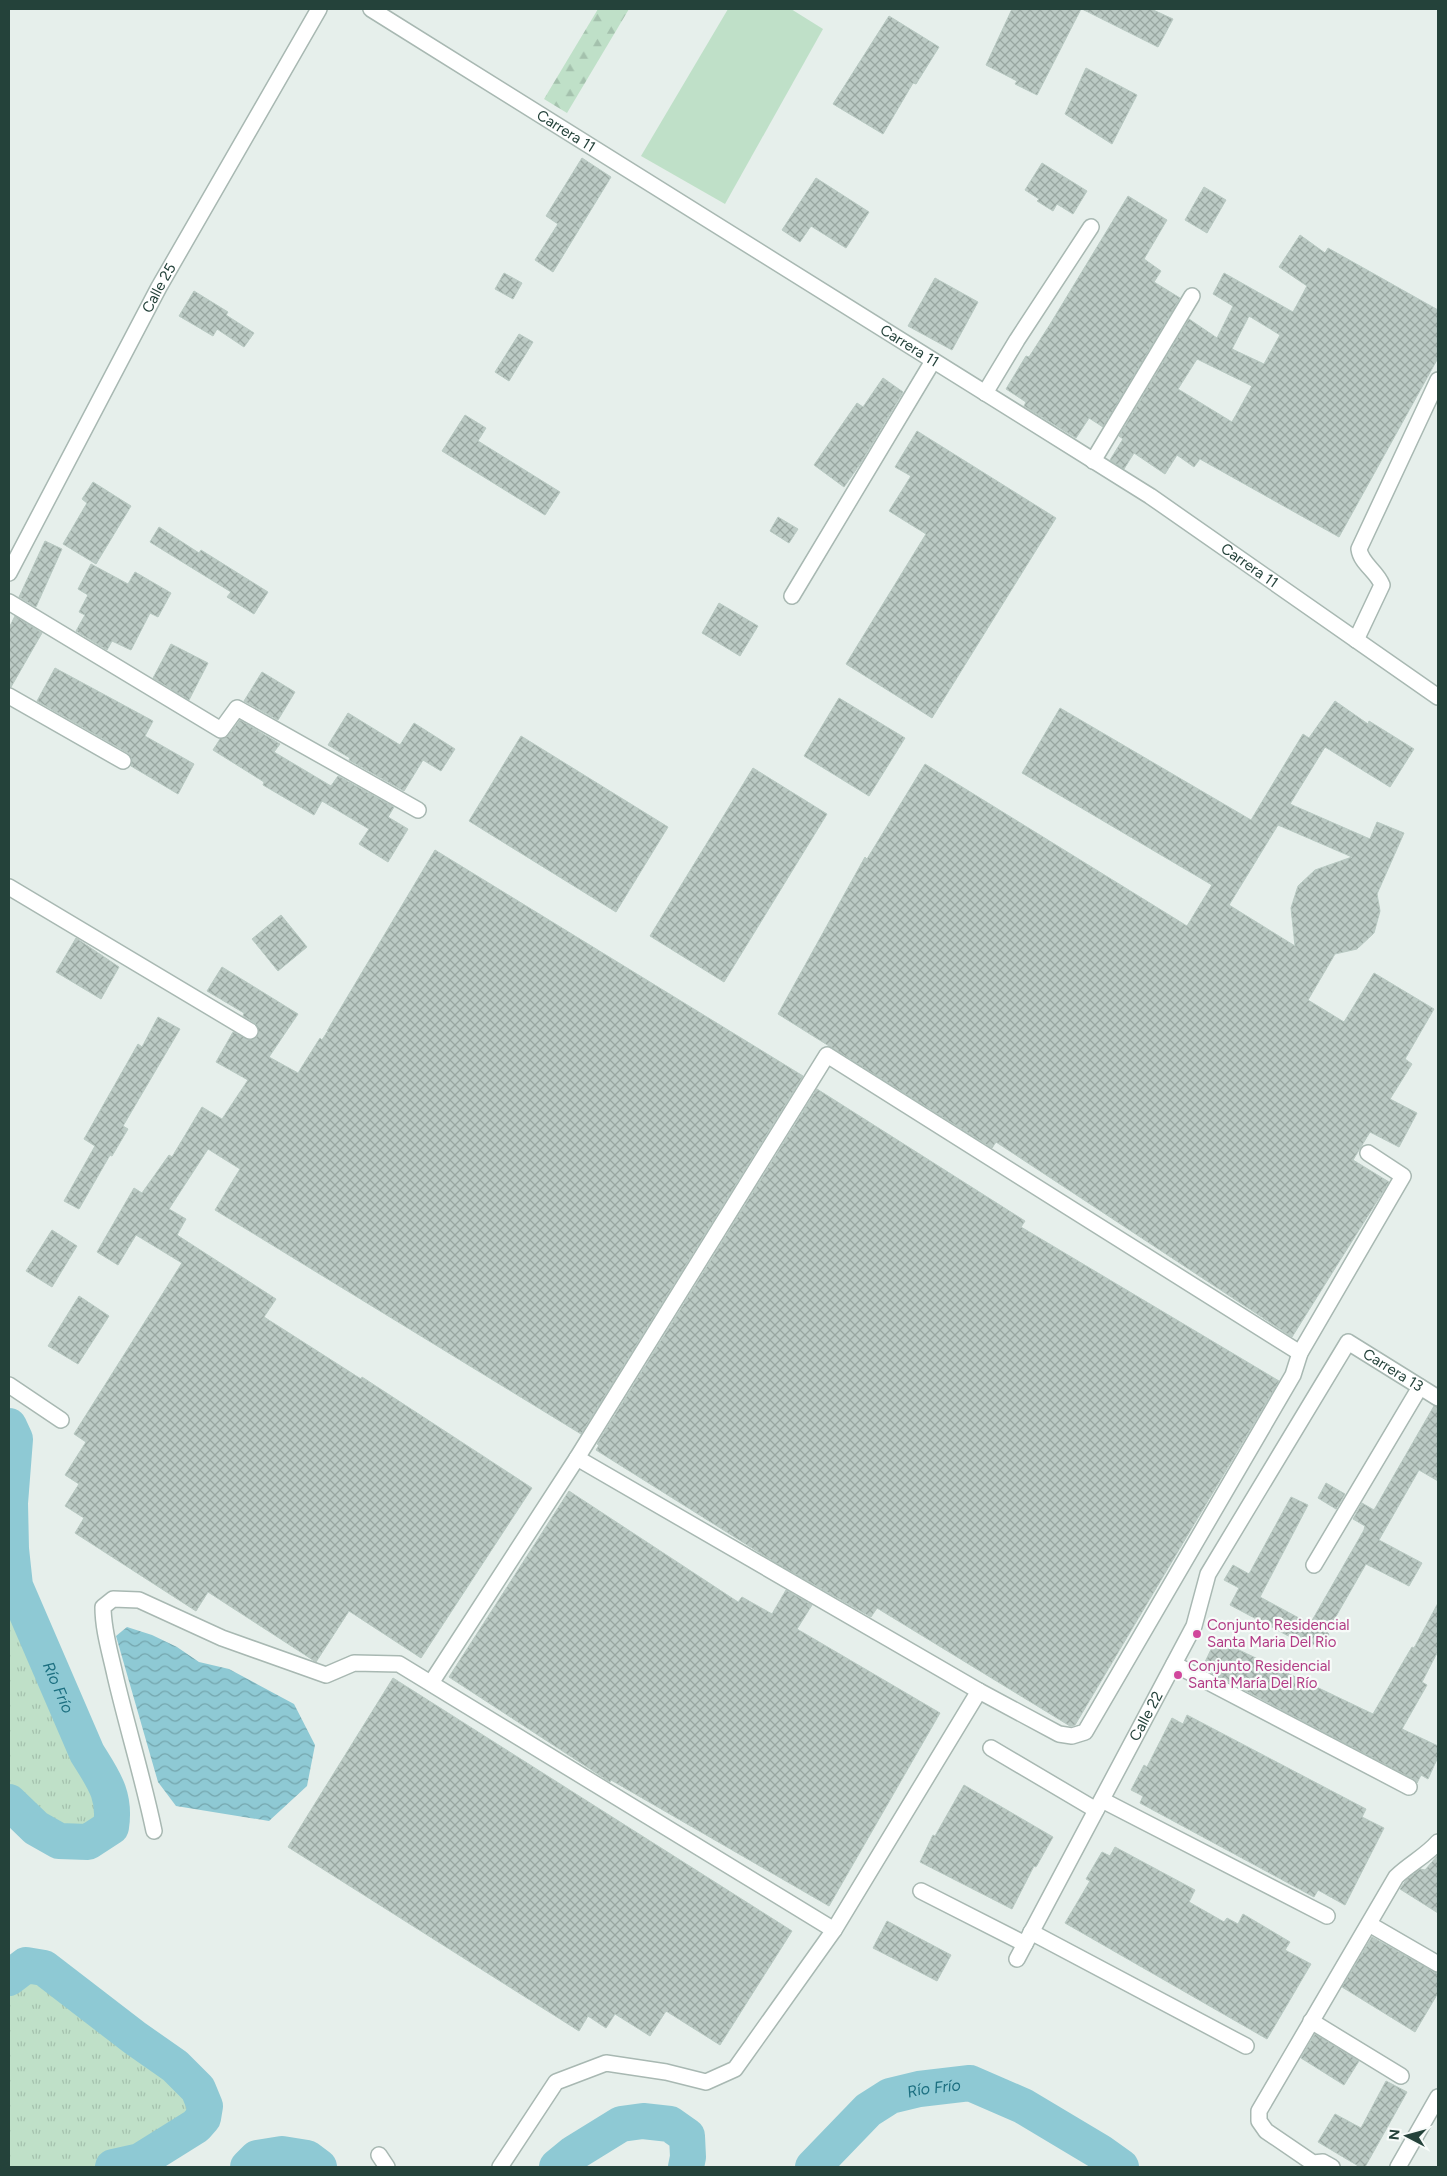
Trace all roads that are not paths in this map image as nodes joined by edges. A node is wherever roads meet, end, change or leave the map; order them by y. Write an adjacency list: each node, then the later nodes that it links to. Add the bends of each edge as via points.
1 (318, 9): 9 (street, Calle 25, via 159,287)
2 (371, 9): 5 (street, Carrera 11)
3 (1091, 226): 7 (street)
4 (1192, 296): 8 (street)
5 (933, 361): 7 (street, Carrera 11); 10 (street)
6 (1438, 380): 12 (street, via 1359,549 1360,556 1382,585)
7 (985, 393): 8 (street, Carrera 11)
8 (1093, 461): 12 (street, Carrera 11, via 1150,496)
9 (9, 573)
10 (792, 596)
11 (9, 602): 16 (street, via 221,730 237,708)
12 (1356, 640): 14 (street, Carrera 11)
13 (9, 696): 15 (street)
14 (1438, 697)
15 (123, 761)
16 (418, 810)
17 (9, 887): 18 (street)
18 (250, 1031)
19 (1368, 1153): 21 (street, via 1403,1176)
20 (1348, 1342): 23 (street, Carrera 13); 28 (street, Calle 22, via 1208,1574 1194,1626)
21 (1300, 1352): 26 (street, via 827,1055); 30 (street, via 1293,1375 1085,1732 1072,1736 1059,1734)
22 (9, 1385): 25 (street)
23 (1420, 1386): 24 (street, Carrera 13); 27 (street)
24 (1438, 1398)
25 (61, 1420)
26 (577, 1458): 29 (street); 30 (street)
27 (1314, 1565)
28 (1174, 1664): 32 (street); 33 (street, Calle 22)
29 (430, 1683): 34 (street, via 398,1664 354,1663 326,1675 222,1638 139,1600 113,1599 103,1607 103,1624); 39 (street)
30 (979, 1691): 39 (street)
31 (991, 1748): 33 (street)
32 (1409, 1787)
33 (1099, 1805): 37 (street); 40 (street, Calle 22)
34 (154, 1830)
35 (1438, 1842): 38 (street, via 1396,1878)
36 (921, 1892): 40 (street)
37 (1327, 1916)
38 (1369, 1924): 42 (street); 43 (street)
39 (834, 1930): 48 (street, via 735,2068 706,2082 606,2063 556,2082)
40 (1028, 1938): 41 (street, Calle 22); 44 (street)
41 (1016, 1959)
42 (1438, 1964)
43 (1311, 2021): 45 (street); 47 (street, via 1259,2111 1258,2121 1266,2131)
44 (1246, 2046)
45 (1401, 2076)
46 (1438, 2098): 50 (street)
47 (1313, 2165): 49 (street, via 1323,2162)
48 (500, 2167)
49 (1332, 2167)
50 (1398, 2167)

